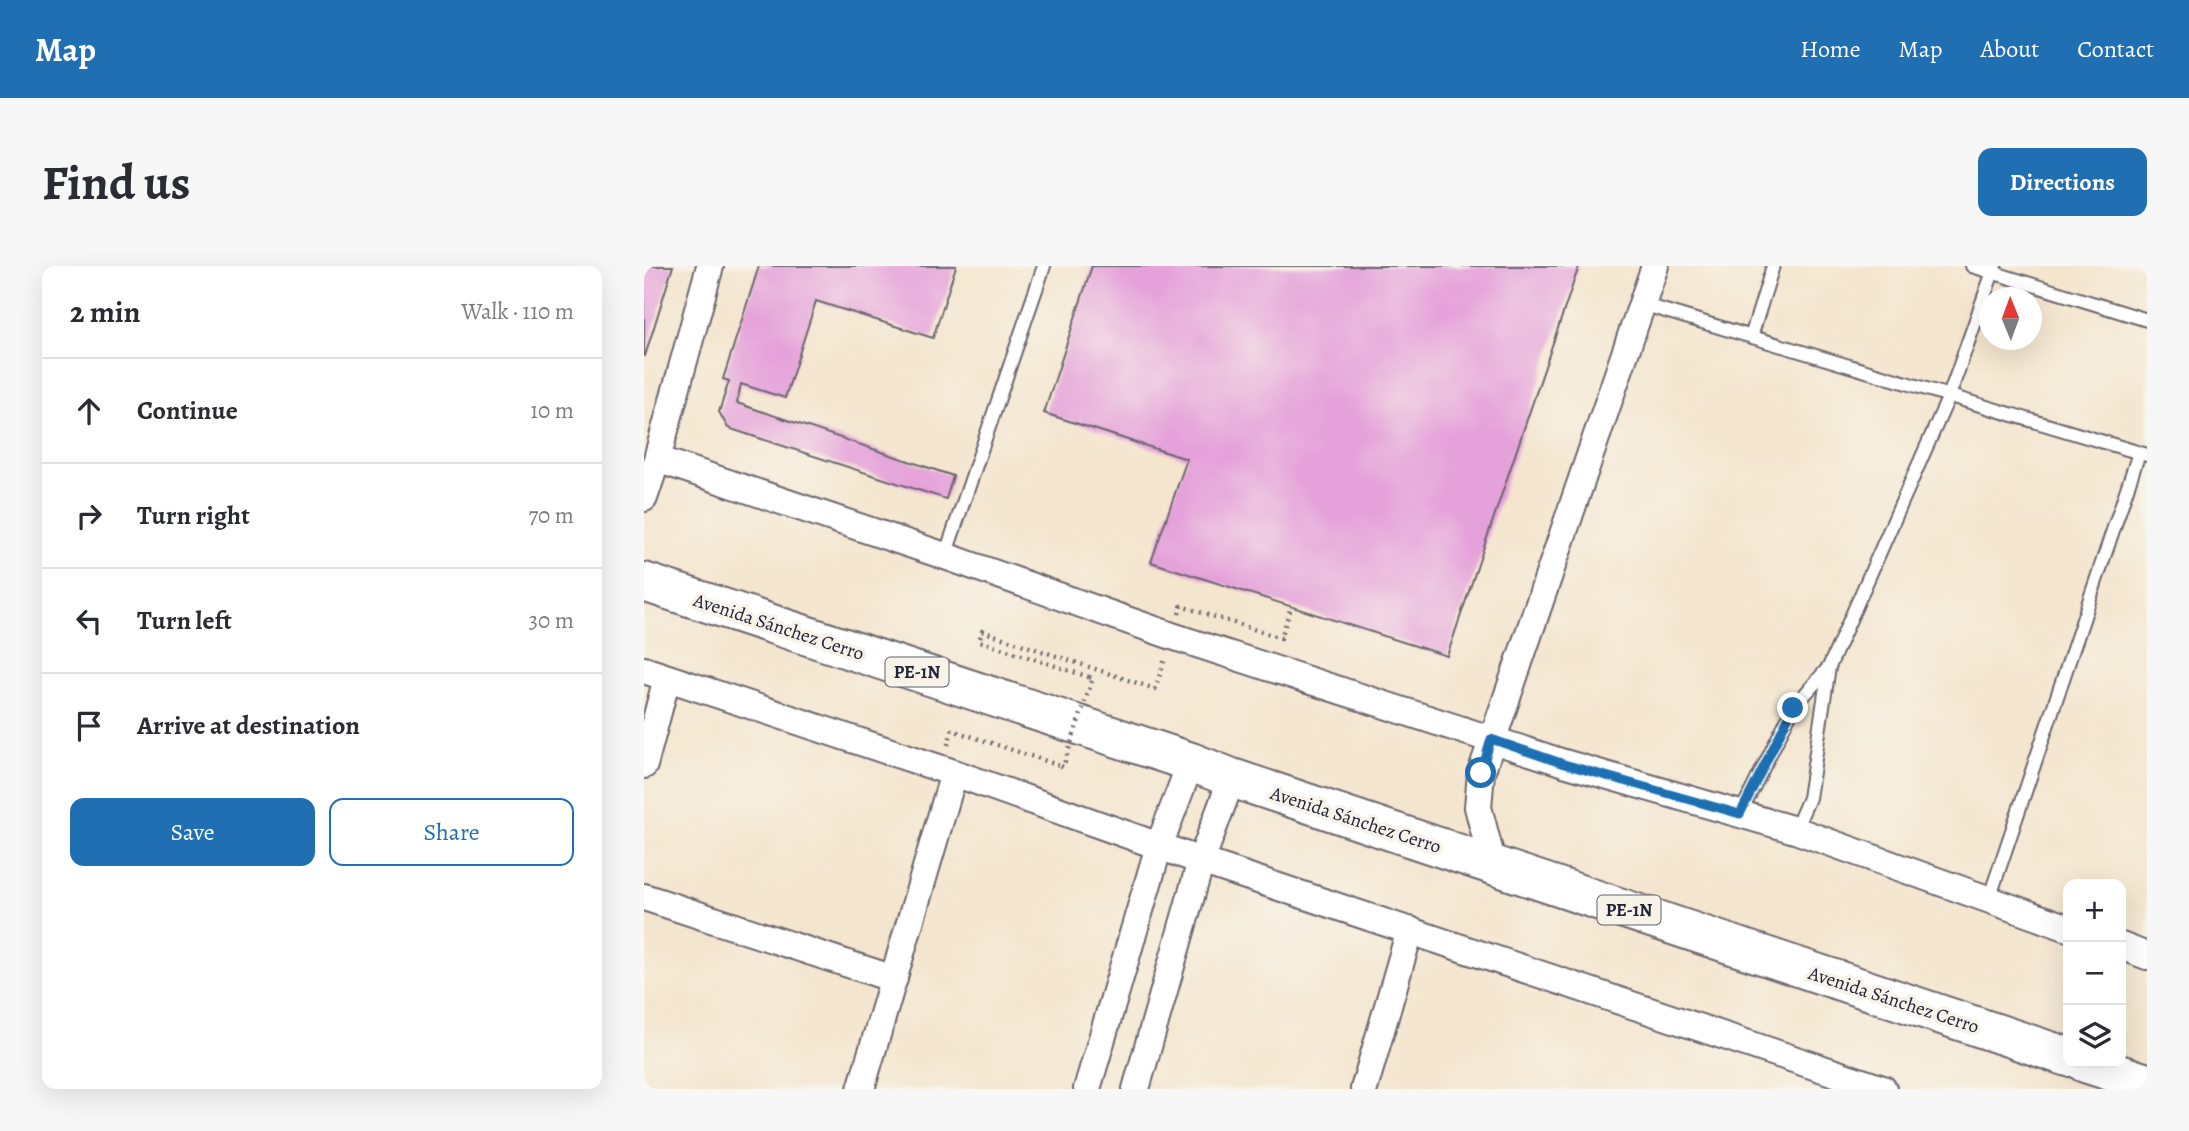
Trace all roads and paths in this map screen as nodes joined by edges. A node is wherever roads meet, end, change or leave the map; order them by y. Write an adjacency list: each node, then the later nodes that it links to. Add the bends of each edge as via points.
1 (710, 266): 12 (street)
2 (1044, 266): 14 (lane)
3 (1655, 266): 7 (street)
4 (1773, 266): 9 (lane)
5 (1972, 266): 6 (lane)
6 (1994, 269): 8 (lane); 10 (lane)
7 (1642, 304): 9 (lane); 19 (street)
8 (2147, 320)
9 (1751, 337): 10 (lane)
10 (1949, 396): 11 (lane); 16 (lane)
11 (2143, 454): 30 (lane)
12 (657, 459): 13 (street); 14 (street)
13 (644, 498)
14 (946, 556): 19 (street, via 1172,636)
15 (644, 582): 21 (highway, Avenida Sánchez Cerro / PE-1N)
16 (1829, 667): 24 (lane, via 1793,708); 25 (lane, via 1809,798)
17 (656, 674): 20 (street); 22 (street)
18 (1155, 689): 20 (path, bridge, via 982,631 979,641 1093,678 1063,767 951,730 946,745)
19 (1491, 739): 24 (street); 28 (street, via 1478,807)
20 (957, 761): 26 (street); 35 (street)
21 (1191, 762): 23 (highway, Avenida Sánchez Cerro / PE-1N); 26 (street)
22 (644, 765)
23 (1232, 778): 27 (street); 28 (highway, Avenida Sánchez Cerro / PE-1N)
24 (1740, 814): 25 (street)
25 (1795, 830): 30 (street)
26 (1159, 846): 27 (street); 38 (street)
27 (1201, 861): 32 (street); 39 (street)
28 (1493, 865): 36 (highway, Avenida Sánchez Cerro / PE-1N)
29 (644, 897): 35 (street)
30 (1989, 899): 31 (street)
31 (2063, 926)
32 (1410, 930): 40 (street); 41 (street)
33 (2126, 948): 34 (street)
34 (2147, 956)
35 (894, 979): 37 (street)
36 (2063, 1055)
37 (861, 1089)
38 (1087, 1089)
39 (1136, 1089)
40 (1364, 1089)
41 (1883, 1089)

